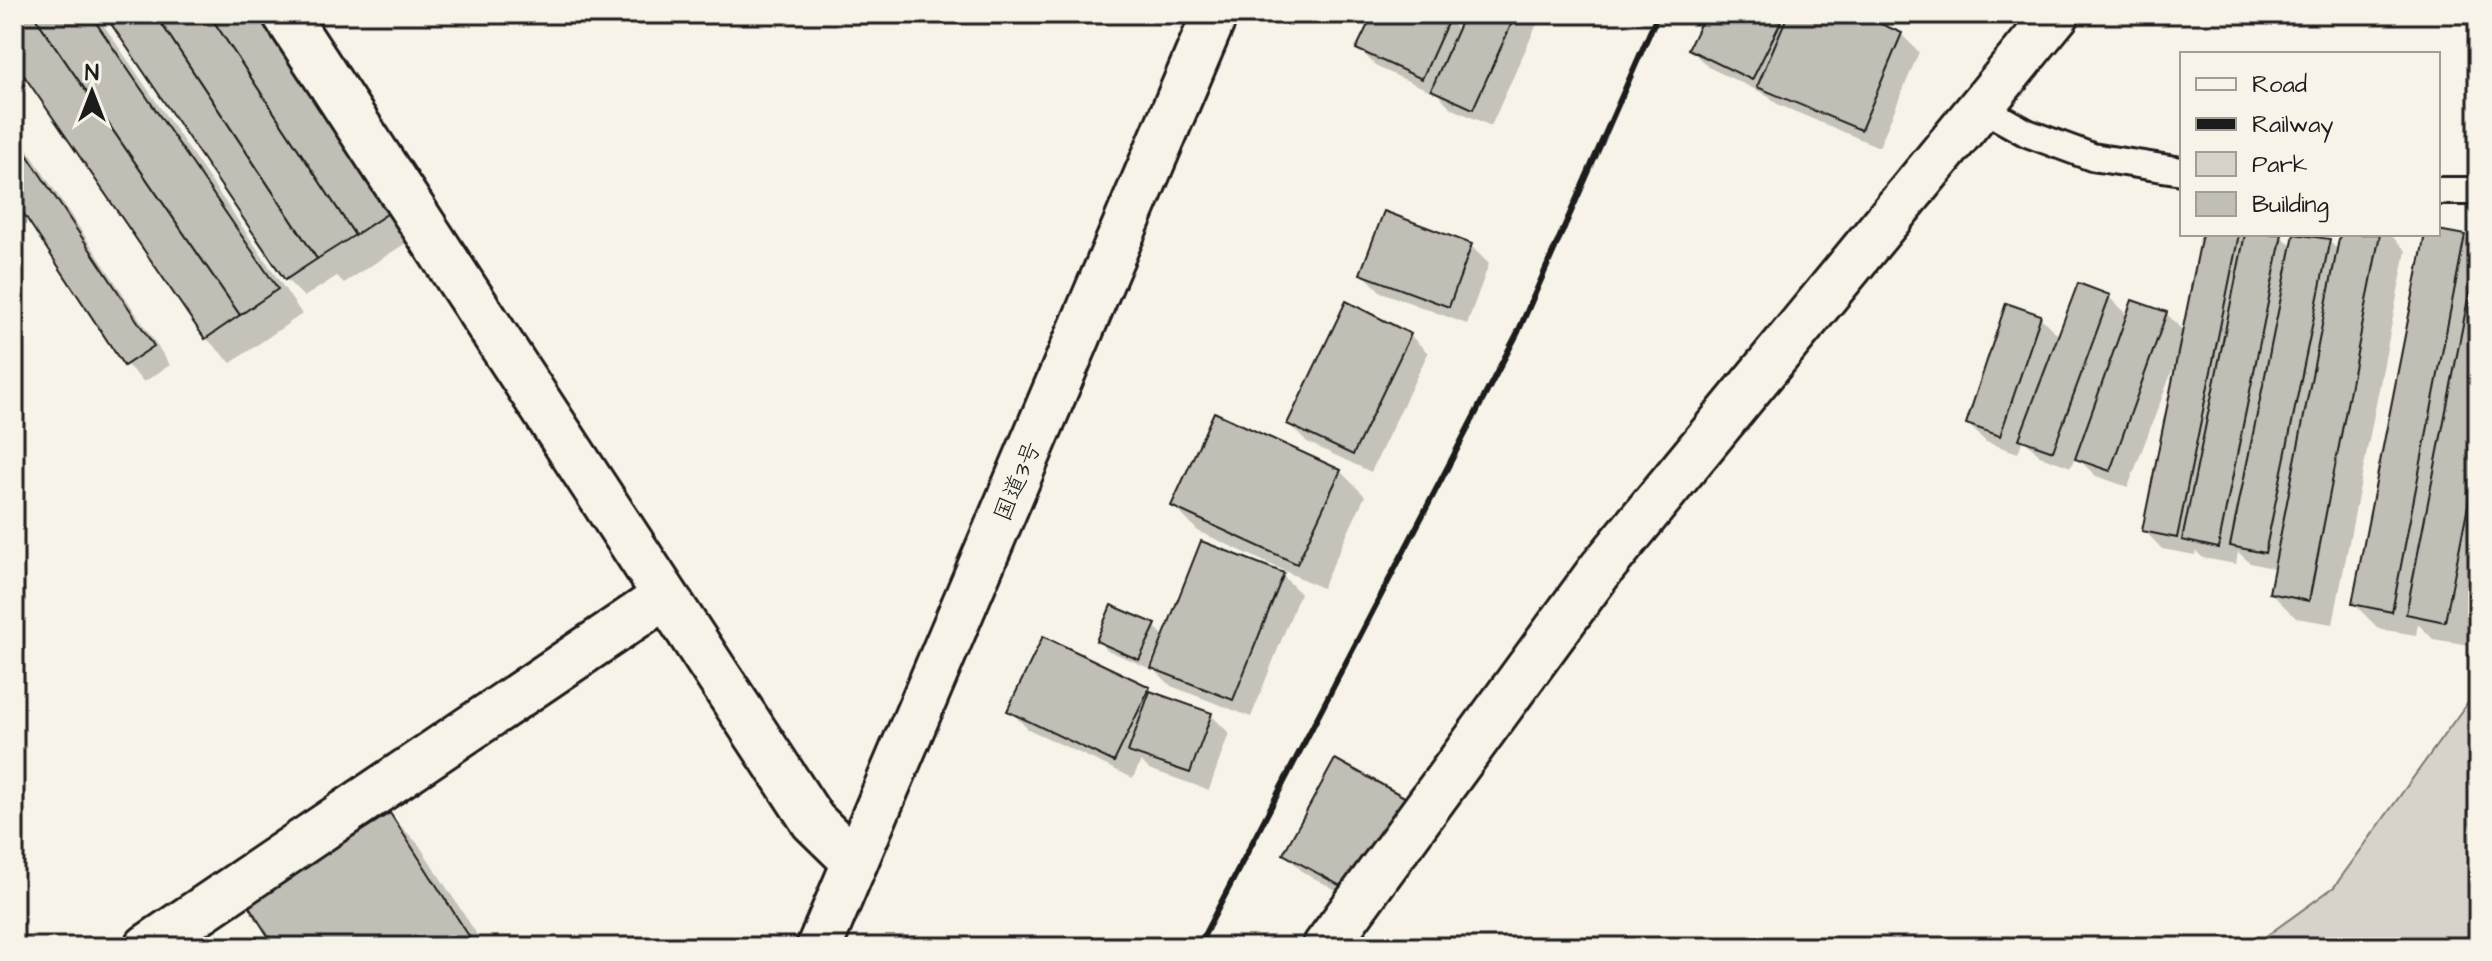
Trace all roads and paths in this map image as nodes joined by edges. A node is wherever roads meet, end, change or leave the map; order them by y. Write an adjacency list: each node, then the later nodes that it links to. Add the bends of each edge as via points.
1 (285, 14): 8 (main road)
2 (1215, 14): 9 (main road, 国道3号)
3 (2057, 14): 4 (main road)
4 (1982, 108): 5 (lane, via 2027,133 2092,157); 12 (main road, via 1601,569)
5 (2180, 171)
6 (2440, 191): 7 (lane)
7 (2478, 191)
8 (664, 597): 9 (main road, via 813,821); 10 (main road)
9 (855, 862): 11 (main road, 国道3号)
10 (147, 947)
11 (819, 947)
12 (1325, 947)

